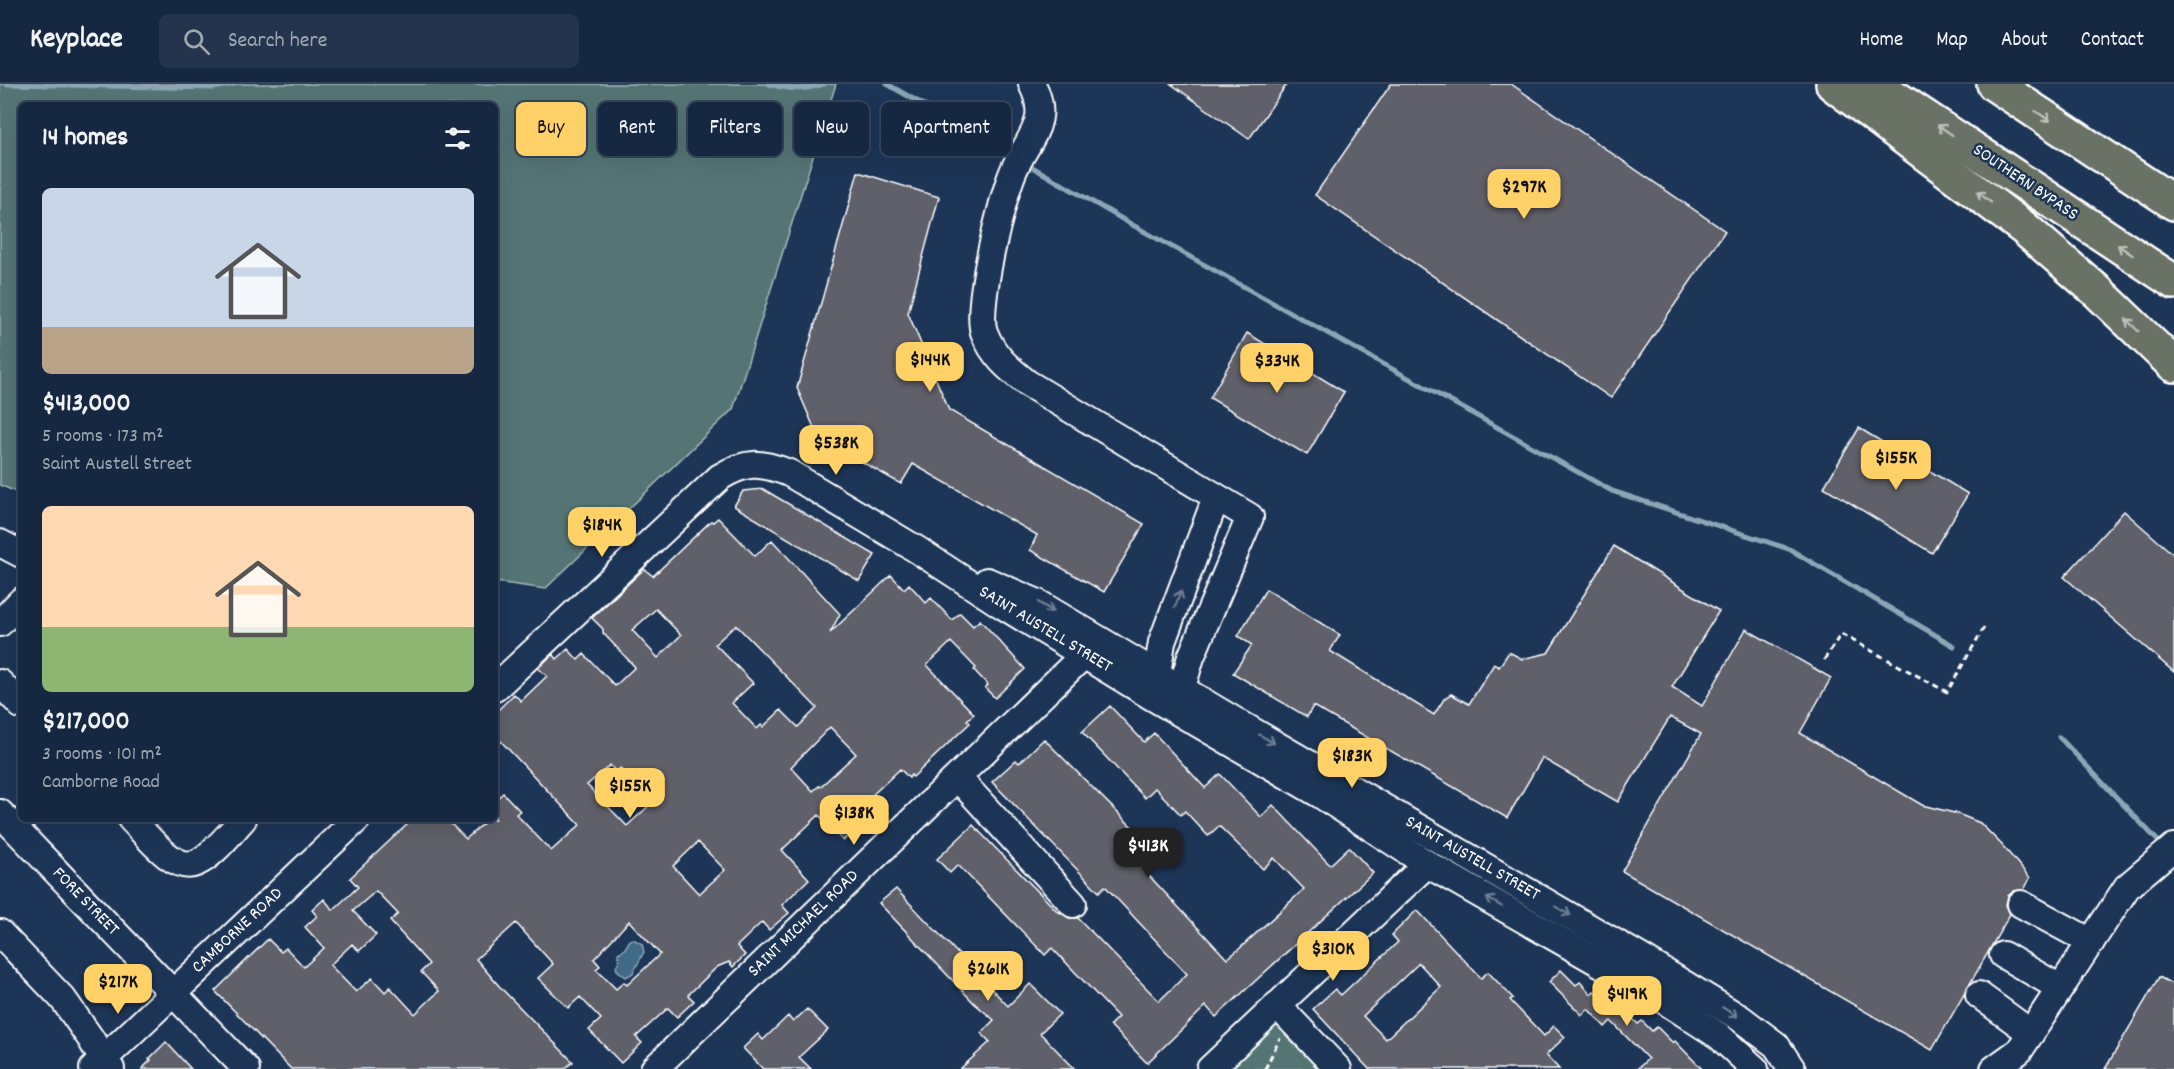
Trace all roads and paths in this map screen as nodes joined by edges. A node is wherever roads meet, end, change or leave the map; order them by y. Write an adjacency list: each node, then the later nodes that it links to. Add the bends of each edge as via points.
1 (1032, 84): 8 (street, via 1040,120 1013,172 994,237 981,302 983,330 999,361 1027,383)
2 (1833, 84): 7 (highway, one-way to 2, via 2024,228)
3 (1875, 84): 6 (highway, SOUTHERN BYPASS, one-way to 3)
4 (1994, 84): 5 (highway, one-way to 5)
5 (2174, 204)
6 (2174, 282)
7 (2174, 365)
8 (1216, 498): 14 (street, via 1250,517); 15 (street, one-way to 8)
9 (0, 543): 10 (street)
10 (18, 552)
11 (18, 604): 12 (street)
12 (0, 623)
13 (1986, 624): 17 (path, via 1947,692 1840,634)
14 (1204, 627): 21 (street); 23 (street, via 1197,683 1213,705)
15 (1162, 642): 16 (street, via 1144,654); 19 (street)
16 (1095, 649): 19 (street, SAINT AUSTELL STREET); 20 (street, SAINT AUSTELL STREET, via 1002,605 789,473 761,465 738,466 720,477); 24 (street, SAINT MICHAEL ROAD)
17 (1824, 660)
18 (0, 683): 22 (street)
19 (1153, 684): 21 (street, SAINT AUSTELL STREET)
20 (498, 685)
21 (1178, 699): 23 (street, SAINT AUSTELL STREET); 30 (street, SAINT AUSTELL STREET)
22 (18, 702)
23 (1232, 719): 48 (street, SAINT AUSTELL STREET, one-way to 48, via 1740,1018 1776,1045)
24 (958, 778): 31 (street); 43 (street, SAINT MICHAEL ROAD)
25 (0, 813): 37 (street, FORE STREET)
26 (134, 822): 27 (street, via 167,856 189,866 198,863)
27 (240, 822)
28 (354, 822): 37 (street, CAMBORNE ROAD)
29 (2174, 847): 34 (street, via 2127,887)
30 (1427, 864): 39 (street); 47 (street, SAINT AUSTELL STREET, one-way to 30, via 1719,1036 1659,997)
31 (1073, 904)
32 (2021, 904): 34 (street)
33 (0, 933): 41 (street, via 63,999 91,1039)
34 (2091, 942): 36 (street)
35 (2003, 955): 36 (street)
36 (2060, 988): 40 (street)
37 (172, 993): 41 (street, CAMBORNE ROAD); 42 (street, FORE STREET)
38 (1979, 995): 40 (street)
39 (1283, 1011): 44 (street); 45 (path); 46 (street)
40 (2031, 1033): 49 (street, via 2019,1052)
41 (102, 1066)
42 (246, 1069)
43 (654, 1069)
44 (1210, 1069)
45 (1265, 1069)
46 (1338, 1069)
47 (1755, 1069)
48 (1792, 1069)
49 (1994, 1069)

